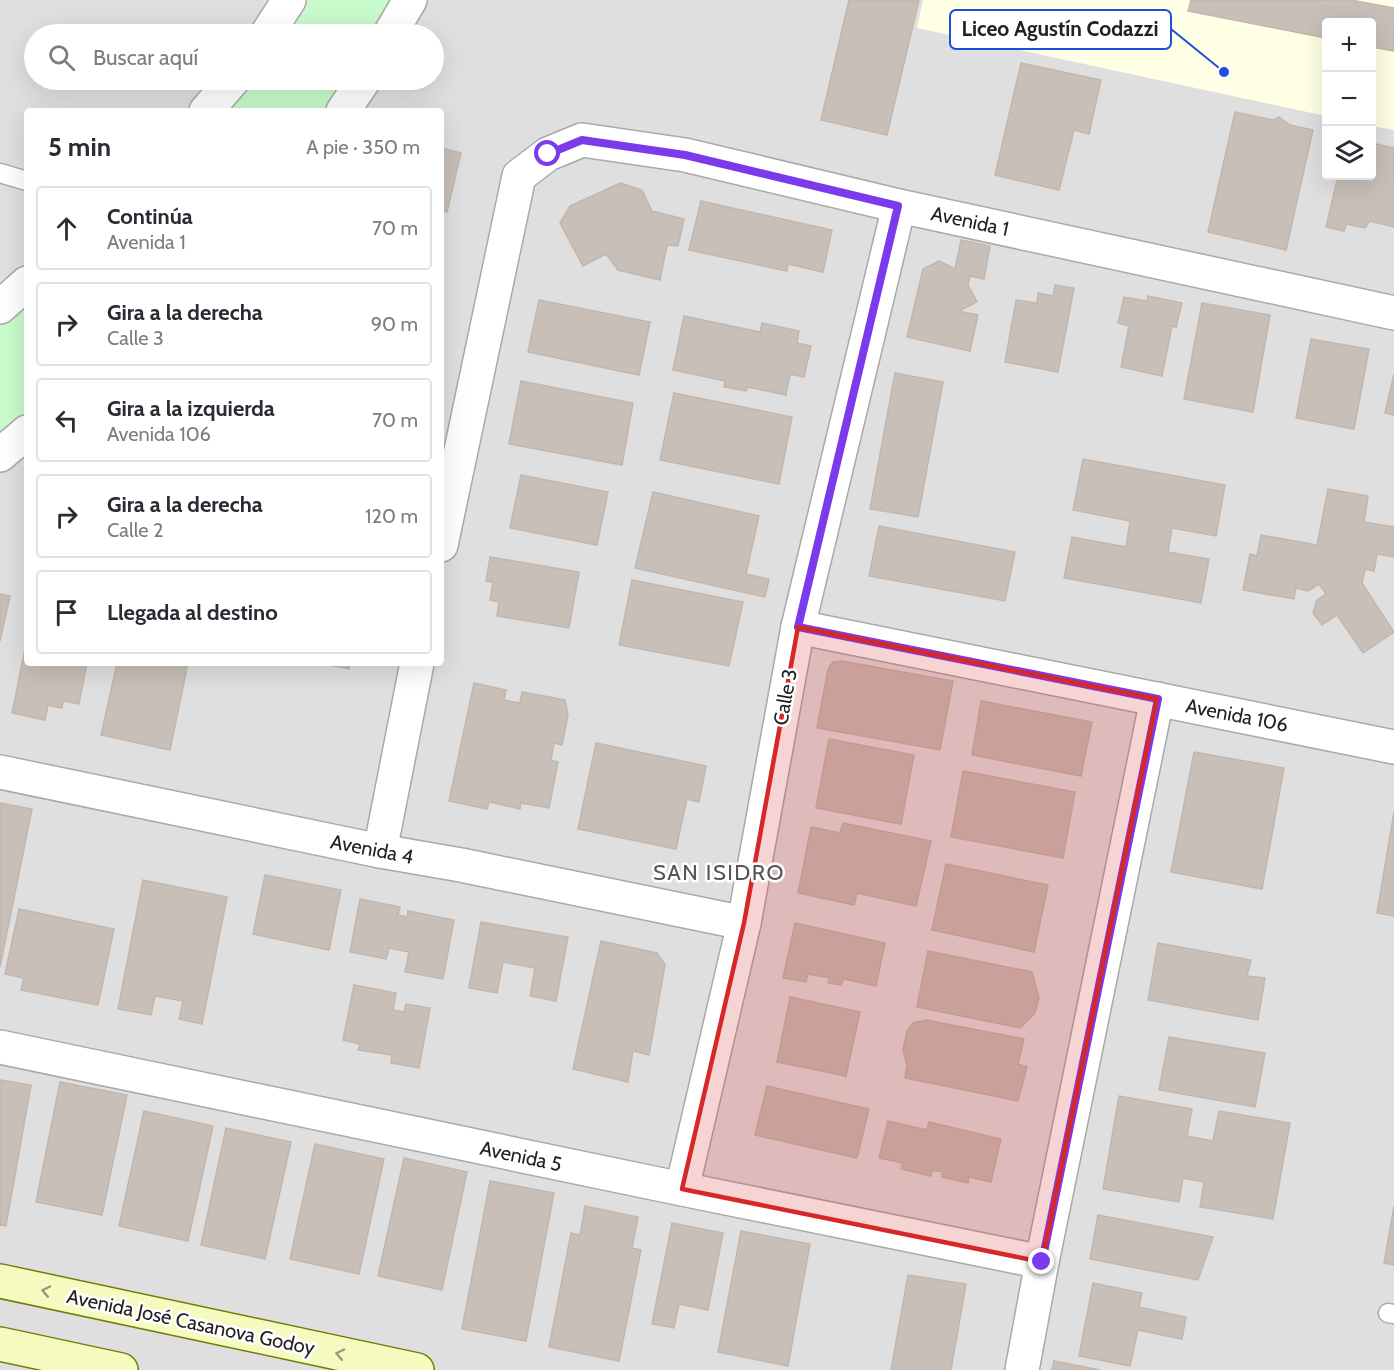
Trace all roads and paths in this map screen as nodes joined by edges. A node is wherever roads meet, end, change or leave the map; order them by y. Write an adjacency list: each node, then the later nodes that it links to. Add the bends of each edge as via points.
1 (289, 0): 3 (street)
2 (410, 0): 4 (street)
3 (273, 24)
4 (396, 24)
5 (224, 90): 7 (street)
6 (357, 90): 8 (street)
7 (209, 108)
8 (345, 108)
9 (0, 172): 10 (lane)
10 (24, 180)
11 (898, 206): 14 (street, Avenida 1); 16 (street, Avenida 1, via 685,155 582,140 548,154 519,176); 19 (street, Calle 3)
12 (24, 286): 13 (street)
13 (0, 307)
14 (1394, 313)
15 (24, 434): 17 (street)
16 (450, 449): 18 (street, Avenida 1)
17 (0, 454)
18 (444, 513)
19 (798, 627): 21 (street, Avenida 106); 25 (street, Calle 3)
20 (416, 666): 24 (street)
21 (1158, 699): 22 (street, Avenida 106); 28 (street)
22 (1394, 747)
23 (0, 772): 24 (street, Avenida 4)
24 (380, 852): 25 (street, Avenida 4)
25 (744, 922): 27 (street, Calle 3)
26 (0, 1047): 27 (street, Avenida 5)
27 (682, 1189): 28 (street, Avenida 5)
28 (1042, 1262): 33 (street)
29 (0, 1281): 32 (street, Avenida José Casanova Godoy, one-way to 29)
30 (0, 1344): 31 (street)
31 (121, 1370)
32 (417, 1370)
33 (1022, 1370)

